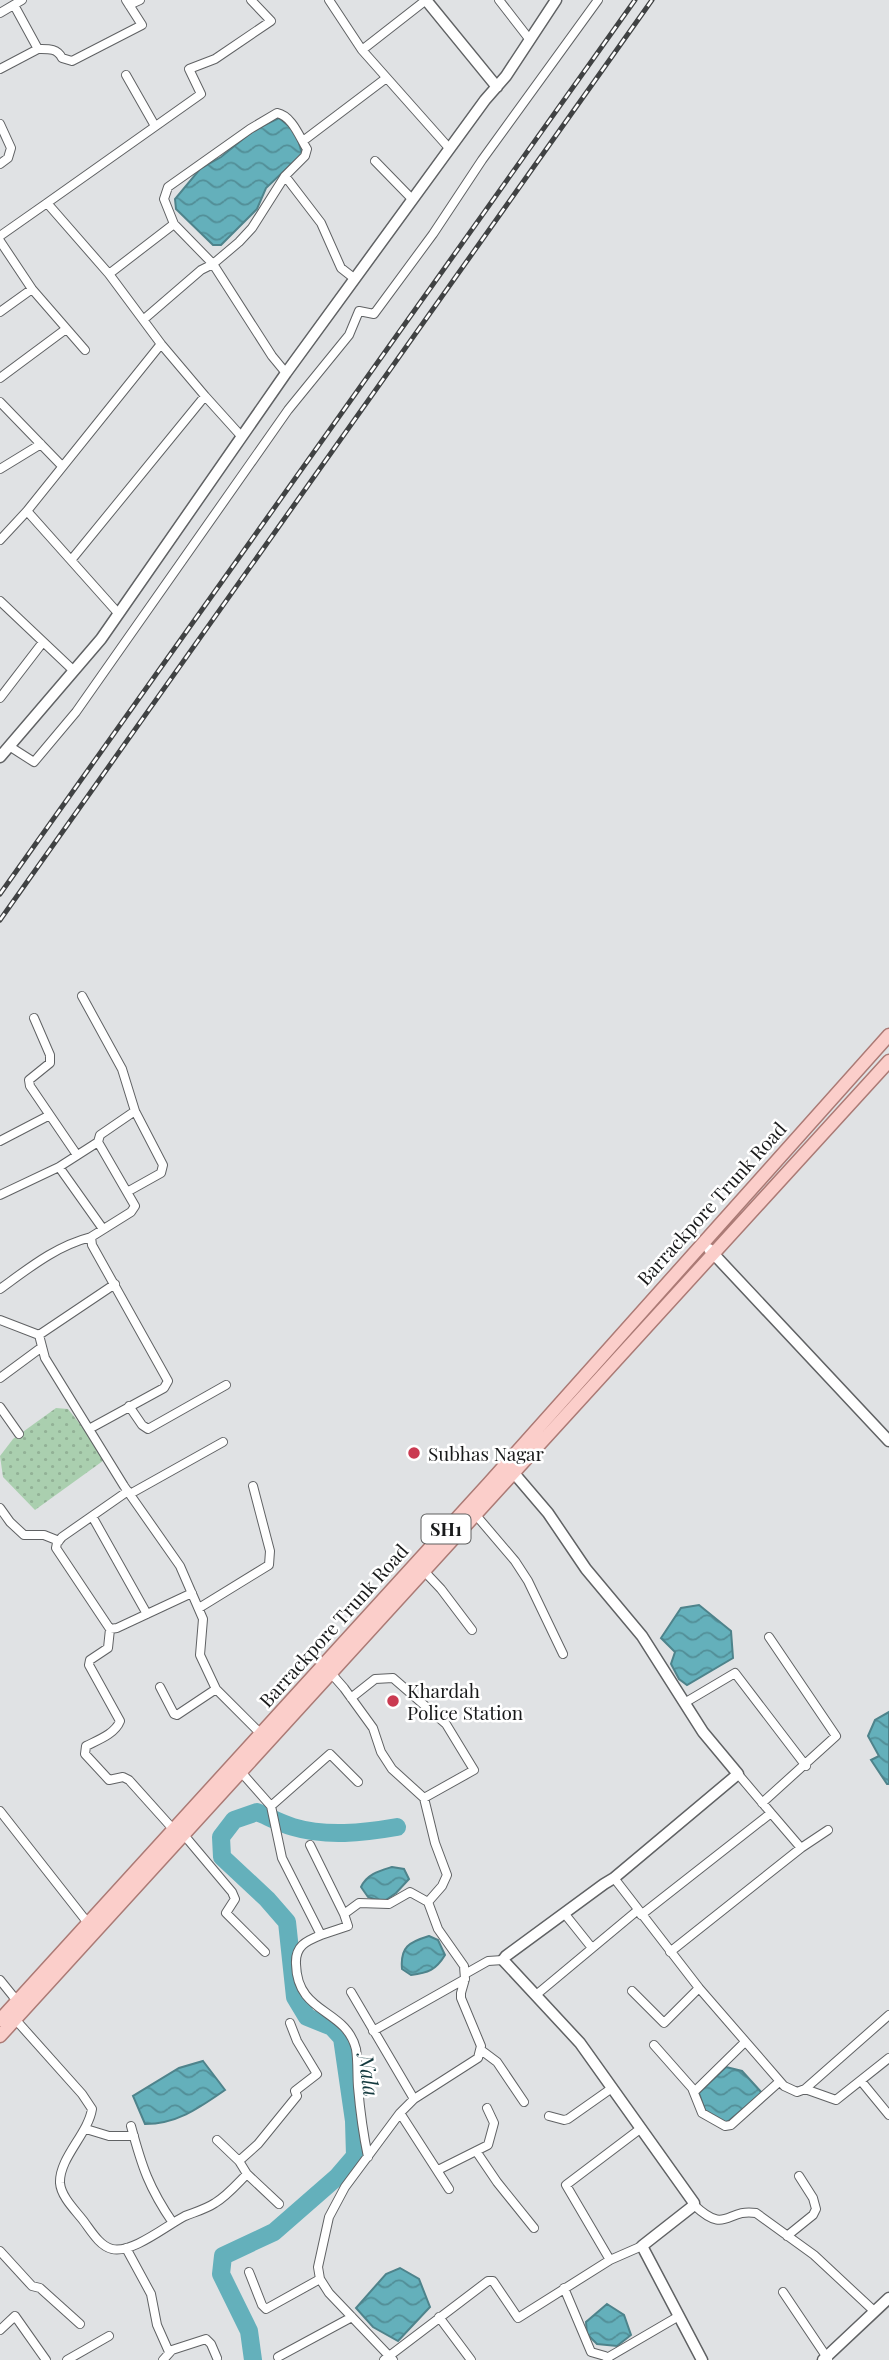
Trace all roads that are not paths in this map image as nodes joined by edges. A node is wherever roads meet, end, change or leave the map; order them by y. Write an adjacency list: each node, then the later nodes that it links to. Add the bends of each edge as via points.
1 (140, 0): 9 (street)
2 (251, 0): 19 (street, via 271,21 215,59 189,69 201,94)
3 (329, 0): 13 (street)
4 (426, 0): 13 (street); 17 (street)
5 (499, 0): 11 (street)
6 (556, 0): 11 (street)
7 (598, 0): 55 (street, via 374,314 359,312 349,335 288,410 76,712 34,762)
8 (18, 3): 10 (street); 12 (street)
9 (128, 3): 12 (street, via 142,26 110,44 72,61 54,50)
10 (0, 13)
11 (530, 40): 17 (street)
12 (38, 49): 14 (street)
13 (362, 50): 16 (street)
14 (0, 69)
15 (126, 75): 19 (street)
16 (385, 79): 20 (street); 21 (street)
17 (497, 87): 21 (street)
18 (0, 124): 23 (street, via 11,148)
19 (155, 126): 26 (street)
20 (303, 141): 24 (street, via 304,156); 27 (street, via 281,113 250,129 168,187 164,199)
21 (449, 149): 25 (street)
22 (375, 161): 25 (street)
23 (0, 164)
24 (285, 176): 29 (street, via 252,228); 31 (street, via 321,223 341,268)
25 (412, 199): 31 (street)
26 (47, 203): 28 (street); 30 (street)
27 (173, 224): 29 (street); 30 (street)
28 (0, 238): 32 (street)
29 (213, 264): 34 (street); 38 (street)
30 (109, 274): 34 (street)
31 (355, 279): 38 (street)
32 (32, 289): 33 (street); 35 (street)
33 (0, 312)
34 (143, 320): 36 (street)
35 (66, 329): 37 (street); 39 (street)
36 (161, 344): 40 (street); 44 (street)
37 (85, 350)
38 (286, 373): 42 (street)
39 (0, 378)
40 (205, 396): 42 (street); 48 (street)
41 (0, 402): 43 (street)
42 (242, 437): 50 (street)
43 (41, 444): 44 (street); 45 (street)
44 (62, 466): 46 (street)
45 (0, 469)
46 (27, 511): 47 (street); 48 (street)
47 (0, 540)
48 (72, 559): 50 (street)
49 (0, 601): 51 (street)
50 (118, 613): 52 (street)
51 (43, 642): 52 (street); 53 (street)
52 (74, 671): 55 (street)
53 (0, 698)
54 (0, 737): 55 (street)
55 (9, 746): 56 (street)
56 (0, 757)
57 (82, 996): 61 (street, via 122,1069)
58 (34, 1018): 62 (street, via 50,1063 29,1080 30,1087)
59 (889, 1035): 71 (main road, Barrackpore Trunk Road / SH1)
60 (889, 1061): 72 (main road, Barrackpore Trunk Road / SH1)
61 (135, 1111): 64 (street, via 100,1135); 67 (street, via 163,1170)
62 (48, 1116): 63 (street); 65 (street)
63 (0, 1140)
64 (98, 1142): 65 (street); 67 (street)
65 (77, 1155): 66 (street)
66 (59, 1167): 68 (street); 69 (street)
67 (127, 1192): 69 (street, via 135,1206)
68 (0, 1195)
69 (103, 1229): 70 (street)
70 (92, 1237): 73 (street, via 92,1245); 74 (street, via 49,1254)
71 (701, 1243): 72 (street); 101 (main road, Barrackpore Trunk Road / SH1)
72 (712, 1252): 84 (street); 86 (main road, Barrackpore Trunk Road / SH1)
73 (115, 1284): 76 (street); 80 (street, via 168,1381 164,1388)
74 (0, 1289)
75 (0, 1320): 76 (street)
76 (39, 1335): 77 (street)
77 (42, 1347): 78 (street); 82 (street)
78 (0, 1378)
79 (226, 1385): 80 (street, via 148,1429)
80 (129, 1406): 82 (street)
81 (0, 1407): 83 (street)
82 (89, 1429): 88 (street)
83 (19, 1434)
84 (889, 1441)
85 (223, 1443): 88 (street)
86 (513, 1472): 90 (main road, Barrackpore Trunk Road / SH1); 105 (street, via 642,1636)
87 (253, 1486): 95 (street, via 270,1551 269,1565)
88 (129, 1493): 91 (street); 94 (street, via 180,1566)
89 (0, 1507): 92 (street, via 24,1535)
90 (475, 1514): 93 (main road, Barrackpore Trunk Road / SH1); 100 (street, via 528,1581)
91 (92, 1516): 92 (street); 96 (street)
92 (59, 1541): 97 (street, via 56,1548)
93 (424, 1572): 98 (street); 101 (main road, Barrackpore Trunk Road / SH1)
94 (192, 1593): 95 (street); 96 (street)
95 (199, 1608): 103 (street, via 204,1619 200,1655)
96 (147, 1614): 97 (street)
97 (110, 1629): 117 (street, via 108,1648 89,1665 120,1721 109,1734 86,1746 85,1754 109,1780 129,1780)
98 (472, 1630)
99 (769, 1637): 107 (street, via 836,1734)
100 (563, 1654)
101 (326, 1670): 104 (street); 106 (main road, Barrackpore Trunk Road / SH1); 108 (main road, Barrackpore Trunk Road / SH1)
102 (160, 1687): 103 (street, via 177,1715)
103 (216, 1689): 106 (street)
104 (351, 1698): 111 (street, via 373,1728 392,1769); 111 (street, via 374,1679 393,1678 446,1724 474,1770)
105 (685, 1702): 107 (street, via 735,1673); 109 (street)
106 (260, 1734): 117 (main road, Barrackpore Trunk Road / SH1)
107 (806, 1766): 112 (street)
108 (241, 1772): 113 (street); 117 (main road, Barrackpore Trunk Road / SH1)
109 (738, 1774): 112 (street); 120 (street)
110 (358, 1782): 113 (street, via 330,1754)
111 (424, 1798): 121 (street, via 447,1875)
112 (762, 1803): 115 (street)
113 (271, 1806): 126 (street, via 282,1858)
114 (0, 1811): 125 (street)
115 (771, 1813): 119 (street); 123 (street)
116 (828, 1830): 119 (street)
117 (178, 1832): 125 (main road, Barrackpore Trunk Road / SH1); 128 (street, via 232,1892 234,1899 226,1913)
118 (310, 1845): 124 (street)
119 (801, 1848): 129 (street)
120 (614, 1878): 122 (street); 123 (street)
121 (428, 1902): 124 (street, via 410,1892 389,1904 359,1903); 131 (street, via 438,1929 464,1966)
122 (564, 1913): 127 (street); 130 (street)
123 (640, 1913): 127 (street); 129 (street)
124 (344, 1914): 126 (street, via 348,1926)
125 (91, 1927): 137 (main road, Barrackpore Trunk Road / SH1); 139 (main road, Barrackpore Trunk Road / SH1)
126 (321, 1935): 165 (street, via 299,1948 296,1979 302,1993 350,2035 356,2050)
127 (592, 1948): 136 (street)
128 (265, 1952)
129 (670, 1952): 133 (street)
130 (503, 1960): 131 (street, via 491,1960); 136 (street)
131 (465, 1977): 142 (street); 146 (street, via 461,1998)
132 (0, 1980): 137 (street)
133 (699, 1988): 134 (street, via 664,2023); 144 (street)
134 (632, 1991)
135 (351, 1992): 142 (street)
136 (536, 1995): 150 (street, via 580,2043)
137 (17, 2001): 140 (main road, Barrackpore Trunk Road / SH1)
138 (889, 2015): 151 (street)
139 (15, 2019): 143 (main road, Barrackpore Trunk Road / SH1); 160 (street, via 92,2109)
140 (0, 2020)
141 (290, 2023): 166 (street, via 317,2074 295,2091 298,2096)
142 (373, 2031): 153 (street)
143 (0, 2036)
144 (745, 2042): 149 (street); 152 (street)
145 (654, 2045): 152 (street)
146 (481, 2050): 153 (street, via 463,2069); 154 (street, via 497,2062)
147 (889, 2058): 148 (street)
148 (861, 2081): 151 (street, via 836,2100); 157 (street)
149 (779, 2082): 151 (street, via 797,2092); 152 (street, via 730,2126 702,2113)
150 (612, 2088): 158 (street, via 568,2119); 161 (street)
151 (805, 2089)
152 (694, 2092)
153 (414, 2099): 156 (street)
154 (524, 2102)
155 (487, 2108): 164 (street, via 494,2123 491,2141)
156 (400, 2113): 165 (street); 167 (street)
157 (889, 2115)
158 (549, 2116)
159 (131, 2126): 162 (street)
160 (86, 2129): 162 (street, via 109,2136); 177 (street, via 70,2154 60,2183 65,2197 104,2246)
161 (640, 2129): 172 (street); 179 (street, via 566,2184)
162 (134, 2136): 173 (street, via 153,2194)
163 (217, 2140): 166 (street)
164 (476, 2151): 167 (street); 174 (street)
165 (368, 2157): 181 (street, via 329,2217 318,2267)
166 (239, 2161): 168 (street)
167 (438, 2170): 170 (street)
168 (247, 2174): 171 (street); 173 (street, via 216,2203)
169 (799, 2176): 175 (street, via 816,2209)
170 (449, 2189)
171 (279, 2204)
172 (694, 2205): 175 (street, via 717,2220 756,2213); 176 (street)
173 (173, 2223): 177 (street)
174 (534, 2228)
175 (787, 2236): 185 (street)
176 (642, 2246): 179 (street); 186 (street)
177 (126, 2248): 192 (street, via 151,2294)
178 (0, 2251): 189 (street, via 32,2286)
179 (610, 2260): 182 (street)
180 (249, 2272): 181 (street, via 266,2309)
181 (320, 2279): 187 (street)
182 (564, 2288): 188 (street, via 518,2318 489,2280); 194 (street)
183 (783, 2292): 198 (street)
184 (888, 2301): 185 (street)
185 (873, 2310): 198 (street)
186 (679, 2316): 197 (street); 203 (street)
187 (352, 2317): 193 (street); 196 (street)
188 (439, 2317): 196 (street); 202 (street)
189 (80, 2324)
190 (0, 2330): 199 (street, via 15,2316)
191 (109, 2336): 200 (street)
192 (169, 2352): 195 (street, via 206,2339); 201 (street)
193 (278, 2357)
194 (592, 2357): 197 (street)
195 (217, 2358)
196 (389, 2359)
197 (607, 2359)
198 (826, 2359)
199 (46, 2360)
200 (67, 2360)
201 (163, 2360)
202 (471, 2360)
203 (702, 2360)

